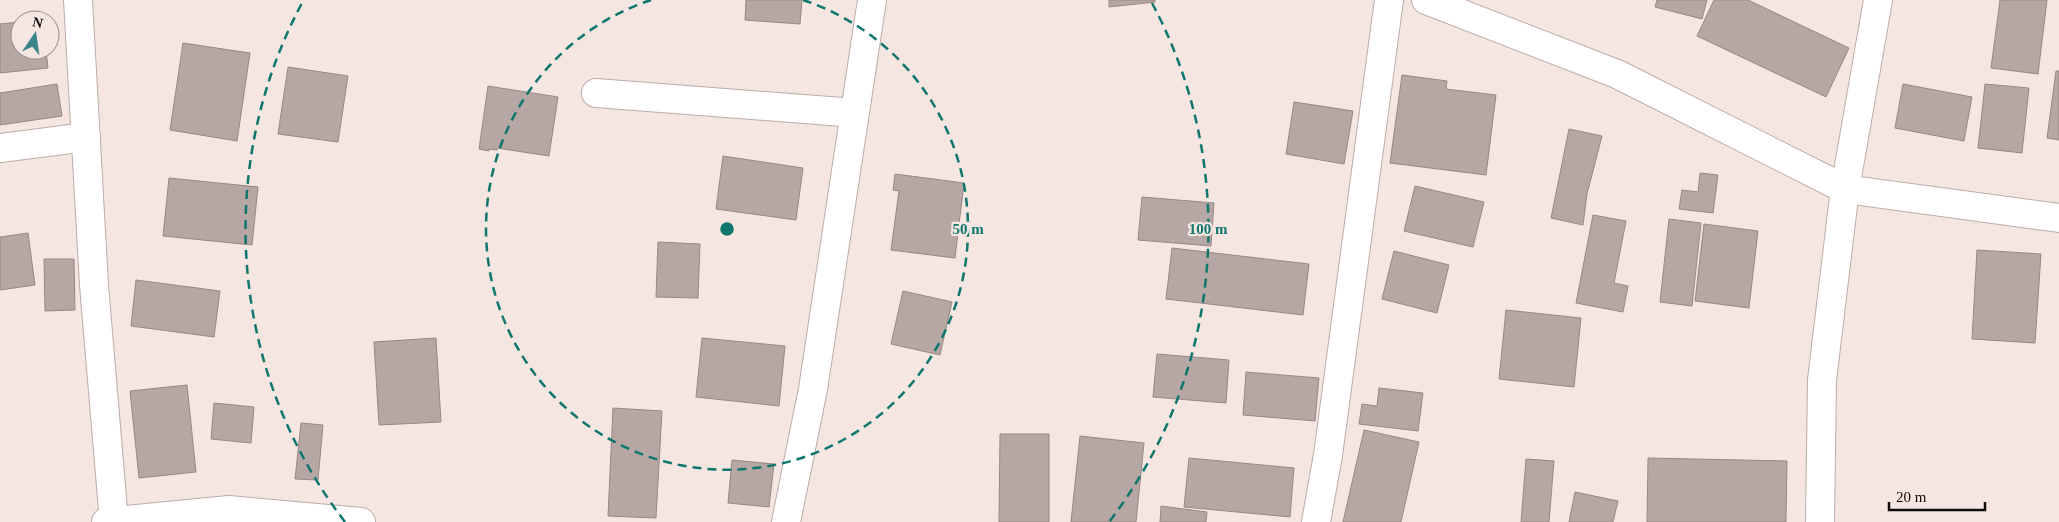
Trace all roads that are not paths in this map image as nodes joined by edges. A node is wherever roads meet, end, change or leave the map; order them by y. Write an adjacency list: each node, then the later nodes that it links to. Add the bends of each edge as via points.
1 (78, 0): 8 (street)
2 (872, 0): 7 (street)
3 (1389, 0): 15 (street, via 1328,455)
4 (1426, 0): 10 (street, via 1617,74)
5 (1878, 0): 10 (street)
6 (596, 93): 7 (street)
7 (855, 113): 14 (street, via 812,389)
8 (86, 137): 9 (street); 12 (street)
9 (0, 148)
10 (1846, 188): 11 (street); 16 (street, via 1822,380)
11 (2059, 218)
12 (112, 522): 13 (street, via 230,510)
13 (361, 522)
14 (786, 522)
15 (1316, 522)
16 (1820, 522)

